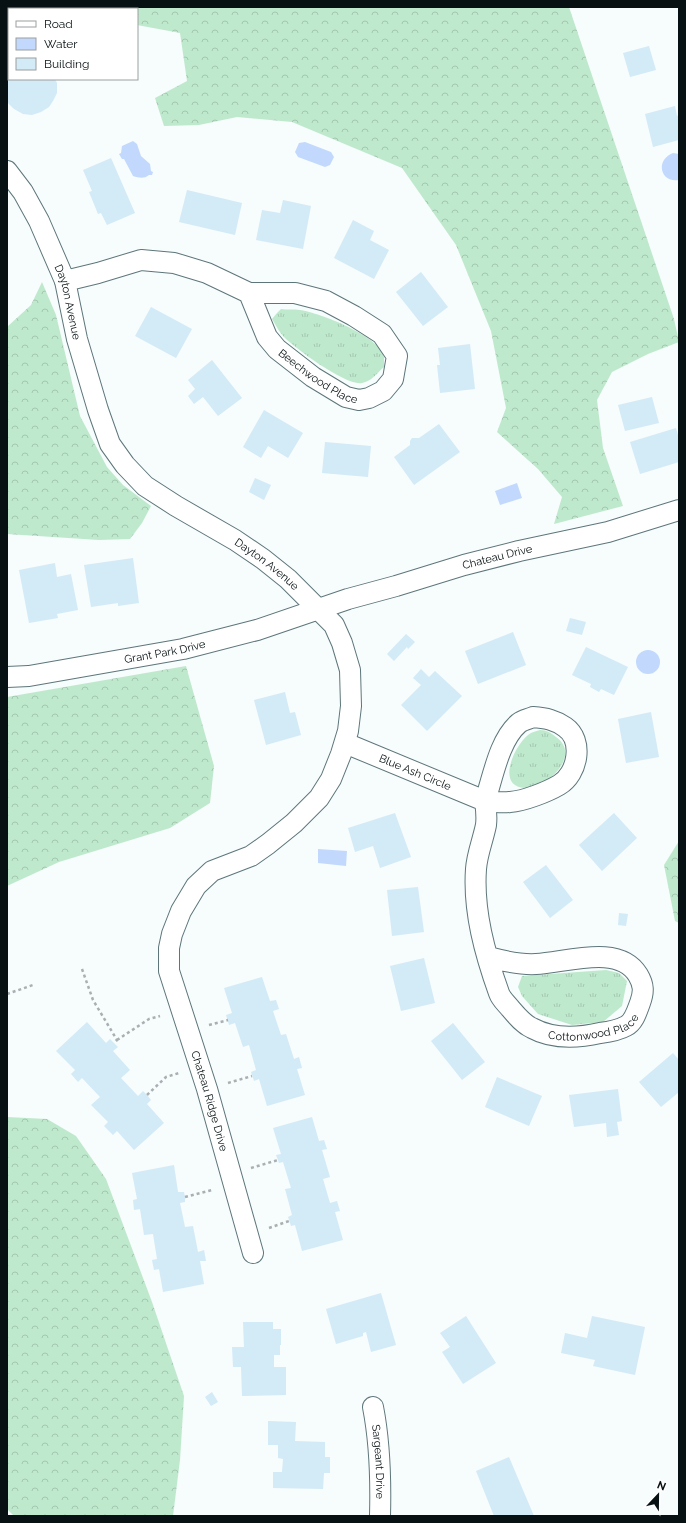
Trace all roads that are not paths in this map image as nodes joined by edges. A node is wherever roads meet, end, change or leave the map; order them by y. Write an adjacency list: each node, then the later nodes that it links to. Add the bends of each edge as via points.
1 (7, 171): 2 (street, Dayton Avenue, via 23,192 39,222)
2 (65, 281): 3 (street, Beechwood Place, via 141,260 174,263 207,273); 5 (street, Dayton Avenue, via 77,339 98,410 110,444 125,466 145,486 263,558)
3 (250, 292): 3 (street, Beechwood Place, via 267,337 313,377 346,397 359,400 383,391 393,379 397,356 382,334 354,316 326,301 300,294)
4 (679, 510): 5 (street, Chateau Drive, via 608,532 518,550)
5 (318, 609): 6 (street, Grant Park Drive, via 257,630 183,649 29,676); 7 (street, Dayton Avenue, via 334,625 350,670 351,706)
6 (7, 677)
7 (345, 743): 8 (street, Blue Ash Circle); 9 (street, Dayton Avenue, via 332,779 319,798 294,823 251,856 212,872 196,886 181,911)
8 (485, 801): 8 (street, Blue Ash Circle, via 516,802 560,785 576,765 575,739 567,728 552,719 533,717 520,722 504,743); 10 (street, Cottonwood Place, via 486,824 476,869 479,923)
9 (169, 948): 11 (street, Chateau Ridge Drive, via 169,971)
10 (488, 958): 10 (street, Cottonwood Place, via 500,995 516,1016 531,1028 549,1034 585,1036 627,1026 636,1015 643,995 642,983 635,970 627,962 612,958 596,956 535,965)
11 (254, 1253)
12 (373, 1407): 13 (street, Sargeant Drive, via 378,1437)
13 (380, 1516)

